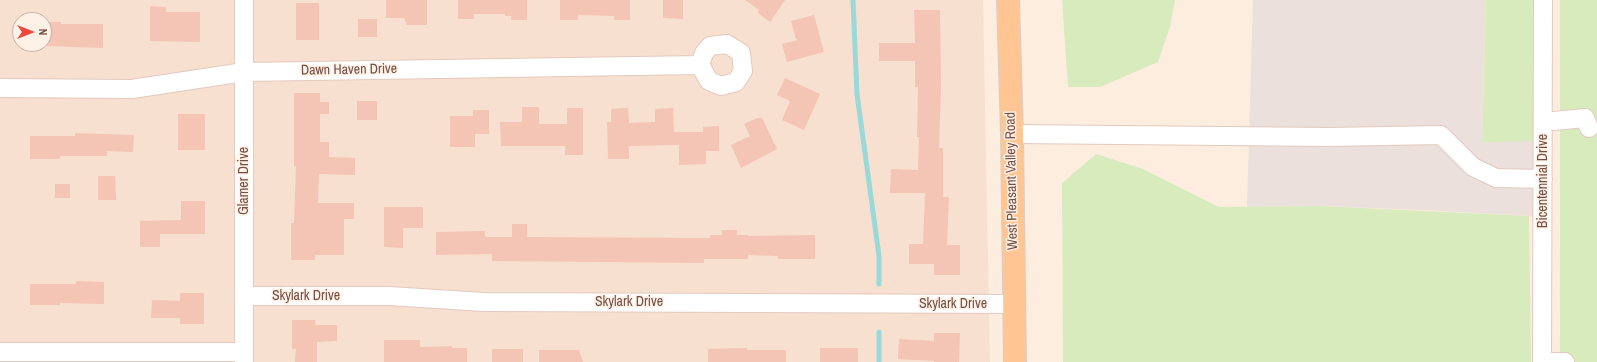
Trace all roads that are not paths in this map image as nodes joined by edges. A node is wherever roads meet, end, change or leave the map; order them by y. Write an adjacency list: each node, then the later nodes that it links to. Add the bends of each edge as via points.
1 (244, 0): 5 (street, Glamer Drive)
2 (1008, 0): 9 (main road, West Pleasant Valley Road)
3 (1543, 0): 7 (street, Bicentennial Drive)
4 (700, 65): 5 (street, Dawn Haven Drive)
5 (244, 72): 6 (street, Dawn Haven Drive, via 132,89); 11 (street, Glamer Drive)
6 (0, 88)
7 (1543, 122): 8 (street, via 1585,118); 10 (street, Bicentennial Drive)
8 (1589, 128)
9 (1012, 134): 10 (street, via 1329,137 1441,134 1473,166 1496,178); 12 (main road, West Pleasant Valley Road)
10 (1543, 179): 16 (street, Bicentennial Drive)
11 (244, 296): 12 (street, Skylark Drive, via 389,296 484,302); 14 (street, Glamer Drive)
12 (1015, 304): 15 (main road, West Pleasant Valley Road)
13 (0, 352): 14 (street)
14 (244, 357)
15 (1015, 362)
16 (1542, 362): 17 (street)
17 (1565, 362)

